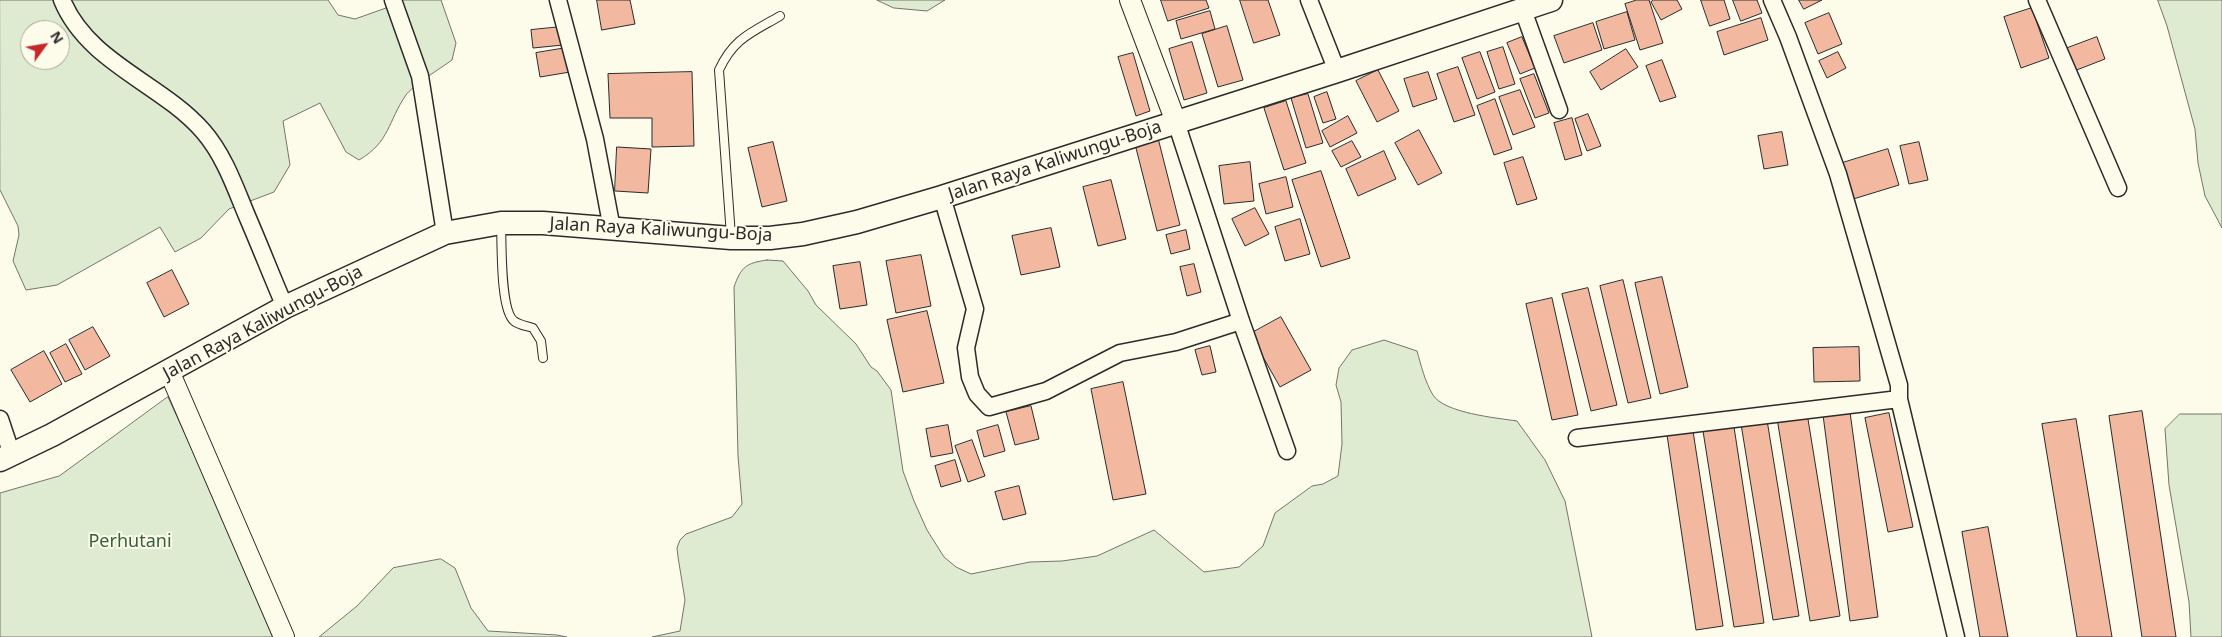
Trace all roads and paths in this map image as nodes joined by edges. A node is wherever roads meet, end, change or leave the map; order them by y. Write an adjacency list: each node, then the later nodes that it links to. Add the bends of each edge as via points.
1 (62, 0): 20 (street, via 76,25 102,52 178,108 204,132 230,174)
2 (393, 0): 18 (street, via 420,76)
3 (558, 0): 17 (street, via 596,139)
4 (1130, 0): 13 (street)
5 (1309, 0): 11 (street)
6 (1551, 0): 9 (main road, Jalan Raya Kaliwungu-Boja)
7 (1772, 0): 24 (street, via 1838,174 1898,385)
8 (2038, 0): 14 (street)
9 (1523, 10): 11 (main road, Jalan Raya Kaliwungu-Boja); 12 (street)
10 (780, 16): 19 (lane, via 738,40 719,70)
11 (1337, 71): 13 (main road, Jalan Raya Kaliwungu-Boja)
12 (1559, 110)
13 (1176, 122): 15 (main road, Jalan Raya Kaliwungu-Boja); 21 (street)
14 (2118, 188)
15 (942, 197): 19 (main road, Jalan Raya Kaliwungu-Boja, via 803,234); 21 (street, via 975,308 966,348 970,377 977,394 989,407 1046,391 1120,353 1176,342)
16 (501, 223): 17 (main road, Jalan Raya Kaliwungu-Boja); 18 (main road, Jalan Raya Kaliwungu-Boja); 22 (lane, via 502,276 511,317 515,322 533,328 540,341)
17 (612, 229): 19 (main road, Jalan Raya Kaliwungu-Boja)
18 (445, 233): 20 (main road, Jalan Raya Kaliwungu-Boja)
19 (731, 238)
20 (285, 308): 23 (main road, Jalan Raya Kaliwungu-Boja)
21 (1241, 321): 27 (street)
22 (543, 358)
23 (169, 371): 28 (main road, Jalan Raya Kaliwungu-Boja); 29 (street)
24 (1899, 399): 26 (street); 30 (street)
25 (0, 419): 28 (street)
26 (1577, 438)
27 (1286, 451)
28 (6, 457)
29 (284, 637)
30 (1956, 637)

